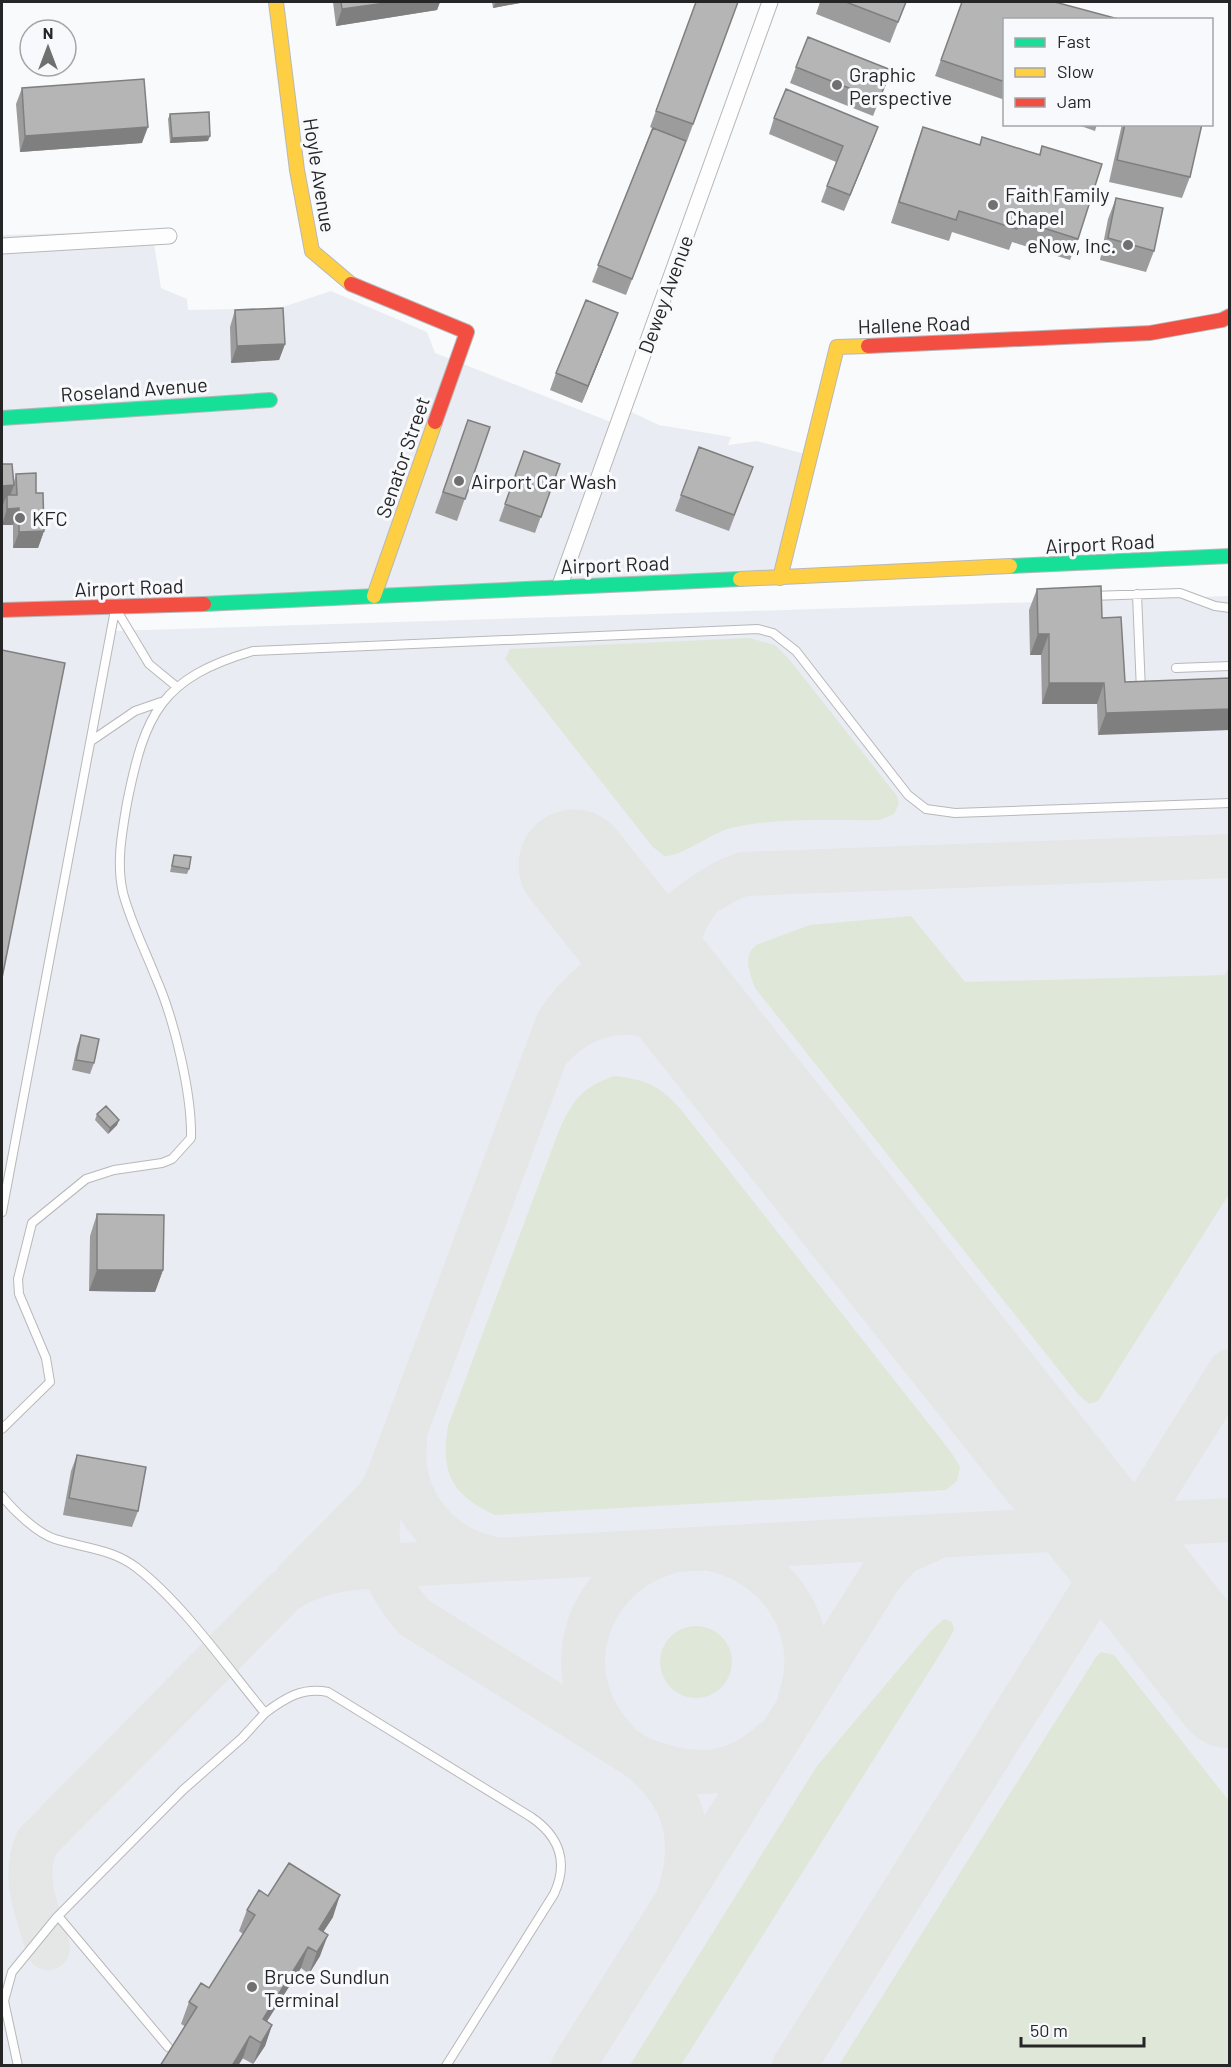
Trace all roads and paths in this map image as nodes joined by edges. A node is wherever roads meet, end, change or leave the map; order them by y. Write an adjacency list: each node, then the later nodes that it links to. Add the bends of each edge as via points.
1 (276, 2): 6 (street, Hoyle Avenue, via 297,170 312,251 349,283)
2 (770, 2): 11 (street, Dewey Avenue)
3 (169, 236): 4 (street)
4 (2, 246)
5 (1230, 316): 10 (street, Hallene Road, via 1150,333 837,346)
6 (467, 332): 13 (street, Senator Street)
7 (270, 400): 8 (street, Roseland Avenue)
8 (2, 418)
9 (1230, 556): 10 (street, Airport Road)
10 (780, 578): 11 (street, Airport Road)
11 (560, 585): 13 (street, Airport Road)
12 (1137, 594): 14 (lane); 16 (lane, via 1180,592); 21 (lane)
13 (374, 596): 15 (street, Airport Road)
14 (1083, 596)
15 (115, 608): 17 (street, Airport Road); 20 (lane, via 149,664); 23 (lane)
16 (1230, 608)
17 (2, 610)
18 (1230, 666): 19 (lane)
19 (1176, 668)
20 (177, 687): 22 (lane); 24 (lane, via 224,660 253,651 758,629 773,633 796,651 908,795 926,809 955,813)
21 (1141, 692)
22 (163, 701): 23 (lane, via 135,711); 26 (lane, via 144,735 135,764 122,834 120,873 132,922 166,1005 190,1109 190,1138 172,1159 162,1163 114,1170 86,1179 35,1219 18,1278 19,1294 46,1358 50,1382)
23 (91, 741): 25 (lane)
24 (1230, 803)
25 (2, 1212)
26 (2, 1429)
27 (2, 1496): 28 (lane, via 53,1538 110,1552 136,1567 187,1620)
28 (265, 1713): 29 (lane); 32 (lane, via 297,1692 328,1692 531,1817 553,1837 562,1865 554,1894)
29 (58, 1916): 30 (lane); 31 (lane, via 12,1972 5,1989)
30 (168, 2047)
31 (18, 2066)
32 (446, 2066)

